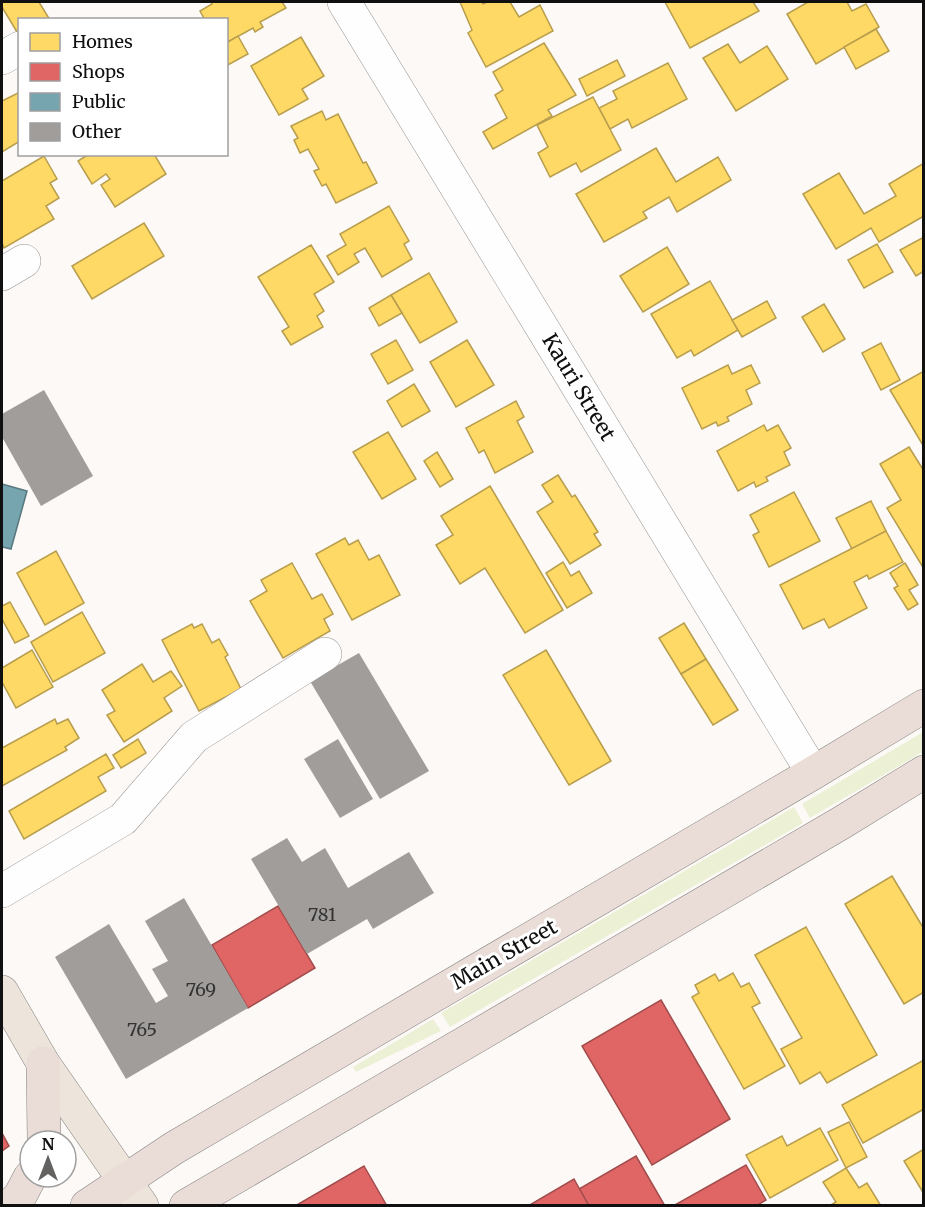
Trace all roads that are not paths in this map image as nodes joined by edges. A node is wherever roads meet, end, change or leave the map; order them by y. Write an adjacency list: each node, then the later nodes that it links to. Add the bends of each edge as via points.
1 (345, 2): 7 (street, Kauri Street)
2 (18, 49): 3 (street)
3 (2, 58)
4 (325, 654): 8 (street, via 194,737 123,819)
5 (924, 706): 7 (highway, Main Street)
6 (924, 772): 16 (highway)
7 (813, 773): 13 (highway, Main Street, via 174,1148)
8 (2, 891)
9 (2, 992): 10 (main road)
10 (43, 1063): 11 (highway); 13 (main road)
11 (44, 1129)
12 (24, 1189): 14 (highway)
13 (133, 1194): 15 (highway, Main Street)
14 (10, 1206)
15 (87, 1206)
16 (186, 1206)

